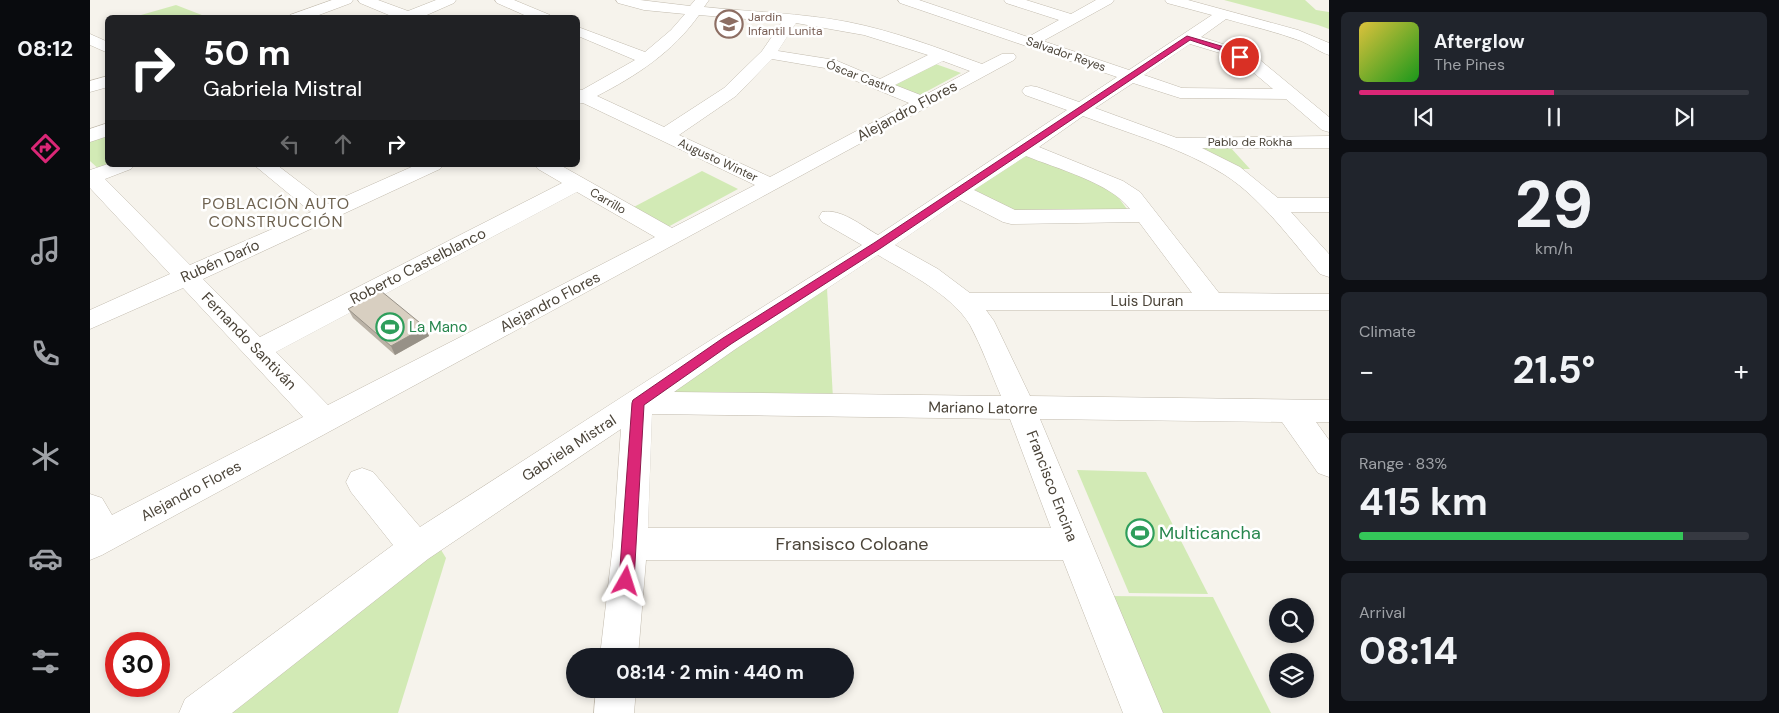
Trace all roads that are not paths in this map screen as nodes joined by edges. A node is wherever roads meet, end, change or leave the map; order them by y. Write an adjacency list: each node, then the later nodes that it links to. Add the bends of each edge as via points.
1 (346, 0): 14 (street)
2 (365, 0): 15 (street)
3 (448, 0): 16 (street)
4 (502, 0): 17 (street)
5 (623, 0): 11 (street, via 634,4)
6 (905, 0): 12 (street, Salvador Reyes)
7 (941, 0): 12 (street)
8 (1010, 0): 19 (street)
9 (1107, 0): 19 (street)
10 (1172, 0): 13 (street)
11 (698, 5): 18 (street); 30 (street, via 682,29)
12 (926, 7): 20 (street); 24 (street, Salvador Reyes)
13 (1224, 14): 22 (street, Gabriela Mistral); 26 (street, via 1293,33 1318,42)
14 (304, 15)
15 (403, 15)
16 (413, 15)
17 (538, 15)
18 (791, 19): 20 (street); 27 (street)
19 (1072, 19): 24 (street)
20 (870, 31): 28 (street)
21 (580, 32): 30 (street)
22 (1189, 38): 32 (street, Gabriela Mistral); 37 (street, via 1226,50 1254,64)
23 (90, 39): 25 (street)
24 (1030, 42): 32 (street, Salvador Reyes)
25 (105, 46)
26 (1329, 50)
27 (768, 54): 34 (street, Óscar Castro, via 829,64); 44 (street, via 730,92)
28 (942, 54): 31 (street); 34 (street)
29 (1008, 57): 31 (street, Alejandro Flores)
30 (647, 59): 38 (street, via 617,79)
31 (983, 70): 40 (street, Alejandro Flores)
32 (1129, 76): 37 (street, Salvador Reyes, via 1180,93); 41 (street, Gabriela Mistral)
33 (105, 82): 35 (street)
34 (881, 85): 40 (street, Óscar Castro)
35 (90, 87)
36 (1032, 91): 41 (street)
37 (1290, 94): 42 (street)
38 (580, 96)
39 (580, 96): 44 (street)
40 (924, 102): 55 (street, Alejandro Flores)
41 (1080, 109): 46 (street); 48 (street, Gabriela Mistral)
42 (1329, 126)
43 (105, 131): 45 (street)
44 (666, 135): 55 (street, Augusto Winter)
45 (90, 136)
46 (1171, 142): 47 (street, Pablo de Rokha); 57 (street, via 1234,171)
47 (1329, 142)
48 (1024, 148): 56 (street, Gabriela Mistral); 60 (street, via 1116,185 1132,196)
49 (118, 167): 53 (street)
50 (267, 167): 59 (street)
51 (429, 167): 59 (street, Rubén Darío)
52 (549, 167): 54 (street, Carrillo)
53 (91, 176): 65 (street, Fernando Santiván)
54 (578, 183): 62 (street, Carrillo); 70 (street, Roberto Castelblanco)
55 (770, 185): 62 (street, Alejandro Flores)
56 (958, 191): 60 (street, via 1011,217); 63 (street, Gabriela Mistral)
57 (1273, 205): 58 (street); 64 (street)
58 (1329, 205)
59 (326, 214): 65 (street, Rubén Darío)
60 (1146, 215): 66 (street)
61 (830, 217): 63 (street, Francisco Encina)
62 (672, 237): 75 (street, Alejandro Flores)
63 (877, 246): 67 (street, Francisco Encina, via 929,275); 71 (street, Gabriela Mistral, via 727,341)
64 (1329, 269)
65 (187, 276): 69 (street, Rubén Darío); 70 (street, Fernando Santiván)
66 (1211, 300): 67 (street, Luis Duran); 68 (street, Luis Duran)
67 (964, 301): 72 (street, Francisco Encina, via 981,321)
68 (1329, 302)
69 (90, 320)
70 (257, 350): 75 (street, Fernando Santiván)
71 (638, 403): 72 (street, Mariano Latorre); 79 (street); 81 (street, Gabriela Mistral)
72 (1022, 408): 73 (street, Mariano Latorre); 80 (street, Francisco Encina)
73 (1291, 411): 74 (street, Mariano Latorre); 76 (street)
74 (1329, 411)
75 (325, 421): 78 (street, Alejandro Flores)
76 (1329, 464)
77 (362, 482): 81 (street)
78 (95, 529)
79 (630, 544): 80 (street, Fransisco Coloane); 82 (street)
80 (1074, 544): 86 (street, Francisco Encina)
81 (416, 548): 84 (street, Gabriela Mistral)
82 (620, 648)
83 (615, 698): 85 (street)
84 (199, 713)
85 (614, 713)
86 (1143, 713)

